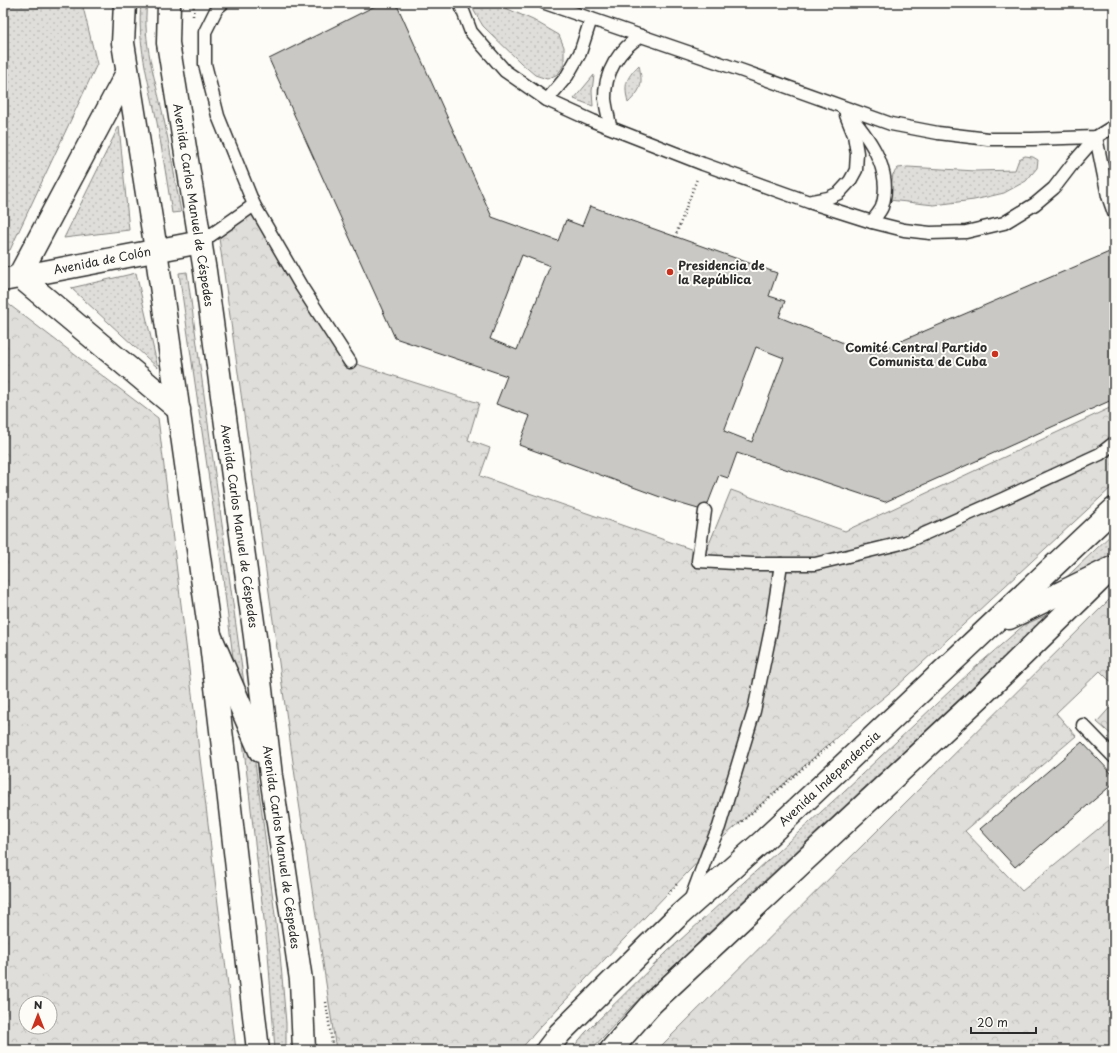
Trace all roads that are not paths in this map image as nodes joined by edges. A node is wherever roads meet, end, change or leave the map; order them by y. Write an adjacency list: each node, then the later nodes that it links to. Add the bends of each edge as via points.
1 (113, 3): 9 (main road)
2 (125, 3): 9 (main road)
3 (170, 3): 20 (main road, Avenida Carlos Manuel de Céspedes, via 168,44)
4 (223, 3): 17 (lane, via 217,8 205,32 205,64 218,116)
5 (460, 3): 11 (lane, via 471,32 505,71)
6 (547, 3): 7 (lane)
7 (591, 19): 8 (lane); 11 (lane, via 580,53 567,76)
8 (640, 36): 12 (lane); 14 (lane, via 628,44 618,56 608,76 605,99)
9 (123, 43): 10 (main road)
10 (127, 74): 21 (main road); 22 (main road)
11 (547, 100): 14 (lane)
12 (843, 107): 15 (lane, via 891,124 988,139); 16 (lane, via 854,135 856,170 839,193); 19 (lane, via 871,142 883,171 885,189 882,208)
13 (1114, 126): 15 (lane)
14 (610, 127): 16 (lane)
15 (1096, 137): 18 (lane); 19 (lane, via 1054,188 1035,204 1004,223 966,232 930,233)
16 (809, 202): 19 (lane)
17 (254, 204): 20 (lane); 23 (lane, via 301,286)
18 (1114, 213)
19 (872, 222)
20 (201, 242): 21 (main road, Avenida de Colón); 34 (main road, Avenida Carlos Manuel de Céspedes, via 254,629)
21 (156, 250): 22 (main road, Avenida de Colón); 24 (main road)
22 (11, 278): 24 (main road)
23 (350, 362)
24 (179, 410): 31 (main road)
25 (1114, 443): 28 (lane, via 1100,454 906,542 815,564)
26 (1114, 509): 30 (main road, Avenida Independencia)
27 (705, 511): 28 (lane, via 698,561)
28 (782, 564): 35 (lane, via 754,711 719,827)
29 (1113, 567): 30 (main road); 41 (main road, via 982,695 652,1003)
30 (990, 627): 35 (main road, Avenida Independencia, via 763,841)
31 (210, 635): 34 (main road); 37 (main road)
32 (1083, 725): 33 (lane)
33 (1114, 757)
34 (271, 776): 36 (main road, Avenida Carlos Manuel de Céspedes)
35 (688, 908): 40 (main road, Avenida Independencia, via 560,1034)
36 (301, 980): 38 (main road, Avenida Carlos Manuel de Céspedes); 39 (main road)
37 (258, 1050)
38 (304, 1050)
39 (317, 1050)
40 (547, 1050)
41 (612, 1050)

